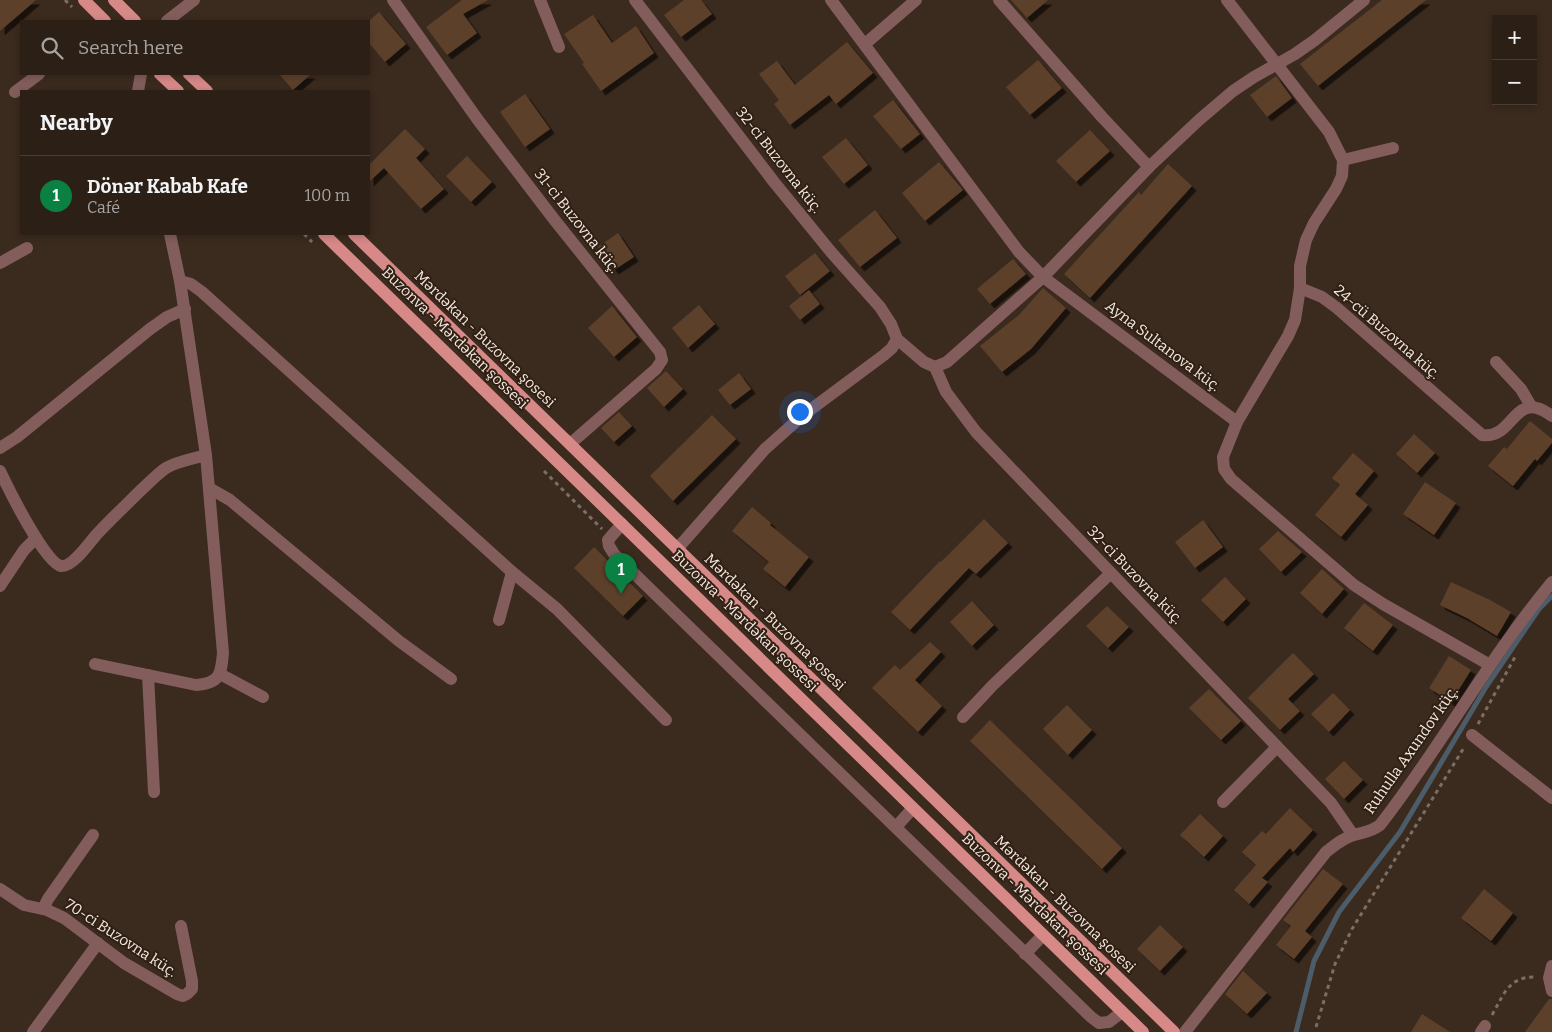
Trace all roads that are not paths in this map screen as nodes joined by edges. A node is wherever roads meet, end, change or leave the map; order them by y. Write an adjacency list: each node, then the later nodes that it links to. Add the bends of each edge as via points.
1 (84, 0): 12 (main road)
2 (114, 0): 13 (main road)
3 (194, 0): 14 (street)
4 (393, 0): 44 (street, 31-ci Buzovna küç., via 478,120 660,352 662,360 656,369)
5 (540, 0): 16 (street)
6 (635, 0): 38 (street, 32-ci Buzovna küç., via 774,182 880,307)
7 (831, 0): 15 (street, Ayna Sultanova küç.)
8 (916, 0): 15 (street)
9 (999, 0): 28 (street)
10 (1227, 0): 17 (street)
11 (1364, 0): 17 (street, via 1316,40)
12 (105, 20)
13 (134, 20)
14 (168, 20)
15 (865, 44): 34 (street, Ayna Sultanova küç., via 1019,252)
16 (559, 48)
17 (1279, 64): 27 (street, via 1329,132); 28 (street, via 1233,91)
18 (38, 75): 25 (street)
19 (141, 75): 22 (street)
20 (161, 75): 23 (main road)
21 (190, 75): 24 (main road)
22 (138, 90)
23 (177, 90)
24 (206, 90)
25 (15, 92)
26 (1393, 148): 27 (street)
27 (1342, 160): 36 (street, via 1342,176 1306,240 1300,266)
28 (1149, 167): 34 (street)
29 (170, 235): 35 (street)
30 (325, 235): 49 (main road, Buzonva - Mərdəkan şossesi)
31 (355, 235): 44 (main road, Mərdəkan - Buzovna şosesi)
32 (27, 248): 33 (street)
33 (0, 263)
34 (1043, 277): 40 (street, via 947,362); 43 (street, Ayna Sultanova küç.)
35 (180, 281): 37 (street); 52 (street, via 202,292)
36 (1300, 288): 41 (street, 24-cü Buzovna küç., via 1322,297 1337,308 1482,435 1492,436 1499,432 1522,410); 43 (street, via 1295,320 1288,336)
37 (185, 309): 45 (street, via 150,329); 46 (street)
38 (897, 339): 40 (street, 32-ci Buzovna küç.); 51 (street, via 884,355 802,416 765,450)
39 (1496, 362): 41 (street, via 1521,389)
40 (935, 367): 53 (street, 32-ci Buzovna küç., via 946,392 976,432)
41 (1531, 406): 42 (street)
42 (1552, 416)
43 (1237, 422): 58 (street, via 1223,457 1224,469 1232,479 1354,585)
44 (570, 444): 51 (main road, Mərdəkan - Buzovna şosesi)
45 (0, 448)
46 (206, 455): 48 (street); 50 (street, via 180,462 155,477 66,566 52,560)
47 (0, 471): 50 (street)
48 (209, 488): 59 (street, via 223,653); 61 (street, via 230,500 399,641)
49 (622, 524): 70 (main road, Buzonva - Mərdəkan şossesi); 71 (street, via 608,540 614,554)
50 (36, 538): 55 (street)
51 (677, 549): 85 (main road, Mərdəkan - Buzovna şosesi)
52 (512, 572): 56 (street); 64 (street, via 558,609)
53 (1111, 573): 63 (street, via 993,685); 66 (street, 32-ci Buzovna küç.)
54 (1552, 582): 58 (street, Ruhulla Axundov küç.)
55 (0, 586)
56 (499, 620)
57 (95, 664): 60 (street)
58 (1490, 665): 73 (street, Ruhulla Axundov küç., via 1380,825 1372,831)
59 (220, 674): 60 (street, via 208,684 196,685); 62 (street)
60 (148, 675): 67 (street)
61 (451, 679)
62 (262, 697)
63 (963, 718)
64 (666, 720)
65 (1472, 735): 68 (street)
66 (1278, 747): 69 (street); 73 (street, 32-ci Buzovna küç., via 1331,803)
67 (154, 792)
68 (1552, 798)
69 (1223, 802)
70 (913, 808): 71 (street); 77 (main road, Buzonva - Mərdəkan şossesi)
71 (896, 828): 79 (street)
72 (93, 835): 75 (street)
73 (1353, 835): 86 (street, Ruhulla Axundov küç., via 1326,852)
74 (0, 889): 75 (street, 70-ci Buzovna küç., via 24,905)
75 (43, 909): 78 (street, 70-ci Buzovna küç., via 64,918)
76 (181, 926): 78 (street, 70-ci Buzovna küç., via 192,981 192,989 183,996 148,978)
77 (1043, 935): 79 (street); 82 (main road, Buzonva - Mərdəkan şossesi)
78 (98, 943): 83 (street)
79 (1025, 954): 82 (street, via 1099,1023 1109,1022)
80 (1551, 972): 81 (street)
81 (1552, 991)
82 (1122, 1012): 84 (main road, Buzonva - Mərdəkan şossesi)
83 (33, 1032)
84 (1143, 1032)
85 (1174, 1032)
86 (1185, 1032)

